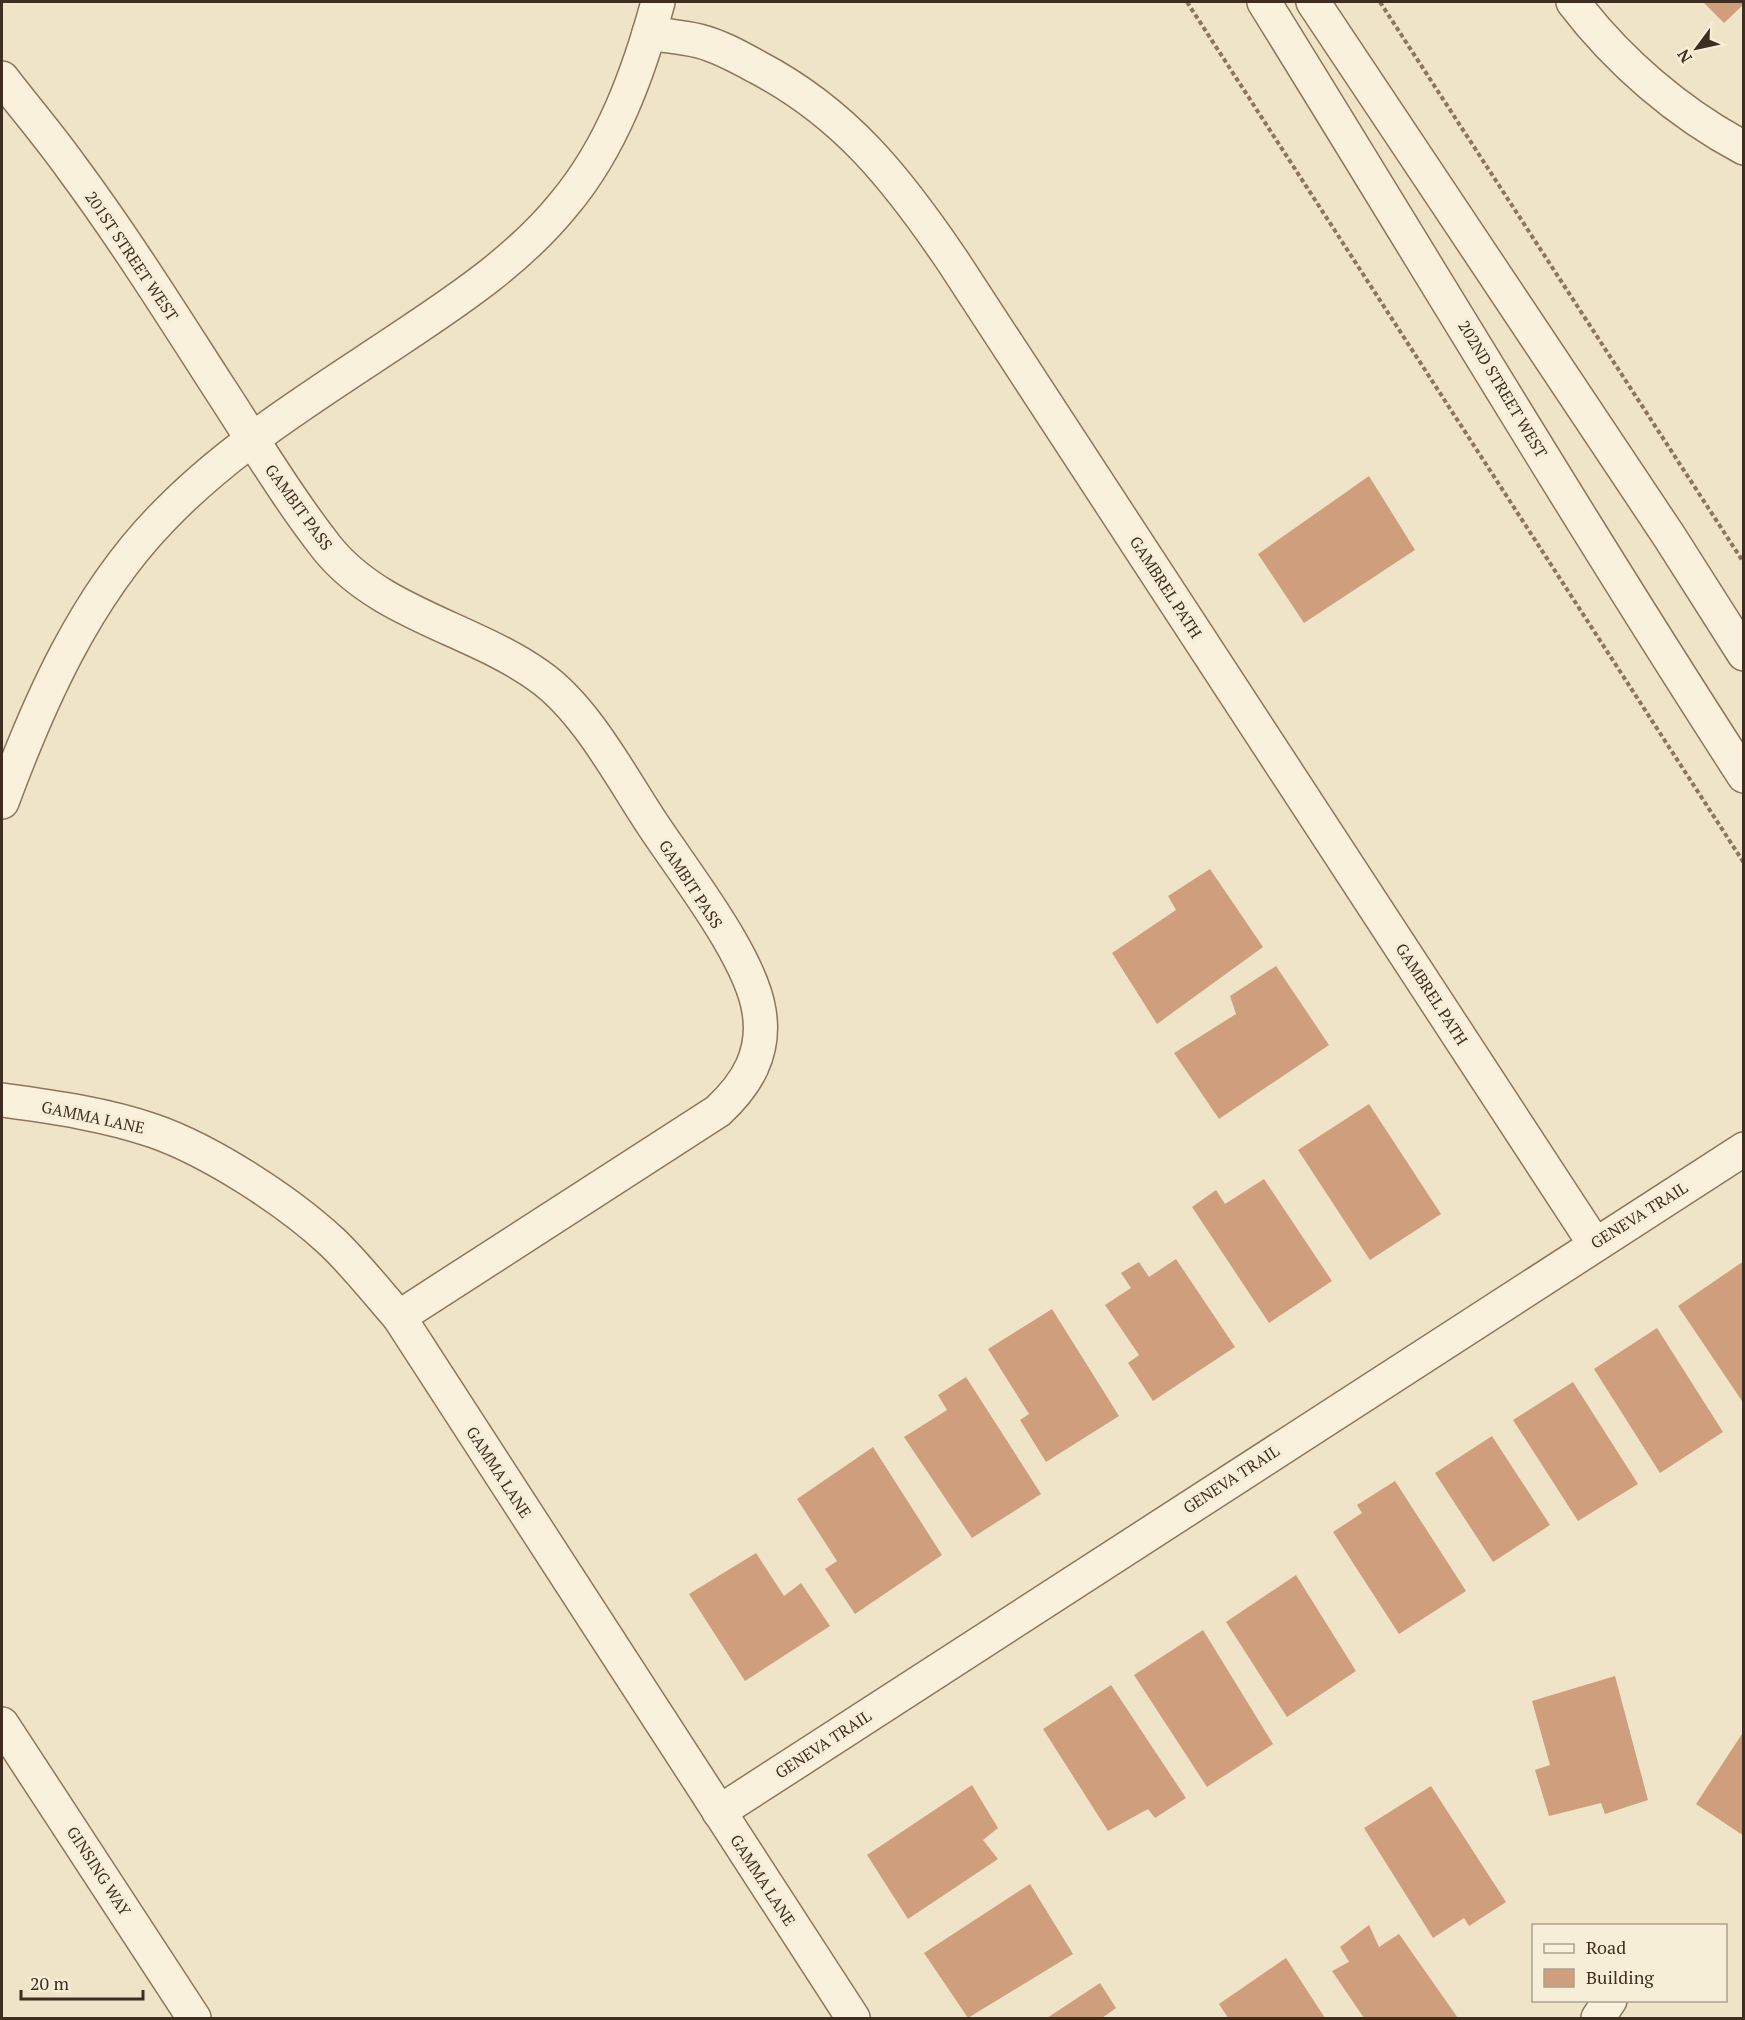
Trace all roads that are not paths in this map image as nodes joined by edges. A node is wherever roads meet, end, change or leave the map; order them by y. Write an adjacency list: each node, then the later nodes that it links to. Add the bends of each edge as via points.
1 (658, 2): 5 (street)
2 (1264, 2): 10 (street, 202ND STREET WEST, via 1595,544)
3 (1313, 2): 9 (street, via 1643,496)
4 (1573, 2): 7 (street, via 1619,56 1661,93)
5 (650, 33): 8 (street, via 638,71 593,161 565,204 533,237 441,312); 14 (street, GAMBREL PATH, via 723,50 795,89 835,117 900,185)
6 (2, 78): 8 (street, 201ST STREET WEST, via 73,169)
7 (1743, 148)
8 (252, 441): 11 (street, via 195,486 126,561 51,681); 15 (street, GAMBIT PASS, via 330,551 359,578 410,611 476,638 510,657 542,678 583,721 710,910 754,990 760,1014 752,1071 736,1095 717,1112)
9 (1743, 654)
10 (1743, 776)
11 (2, 802)
12 (2, 1100): 15 (street, GAMMA LANE, via 120,1120 156,1132 233,1171 301,1216 332,1242)
13 (1743, 1149): 14 (street, GENEVA TRAIL)
14 (1594, 1243): 17 (street, GENEVA TRAIL)
15 (399, 1317): 17 (street, GAMMA LANE)
16 (2, 1724): 19 (street, GINSING WAY)
17 (719, 1812): 20 (street, GAMMA LANE)
18 (1609, 2002): 21 (street)
19 (194, 2019)
20 (853, 2019)
21 (1598, 2019)

